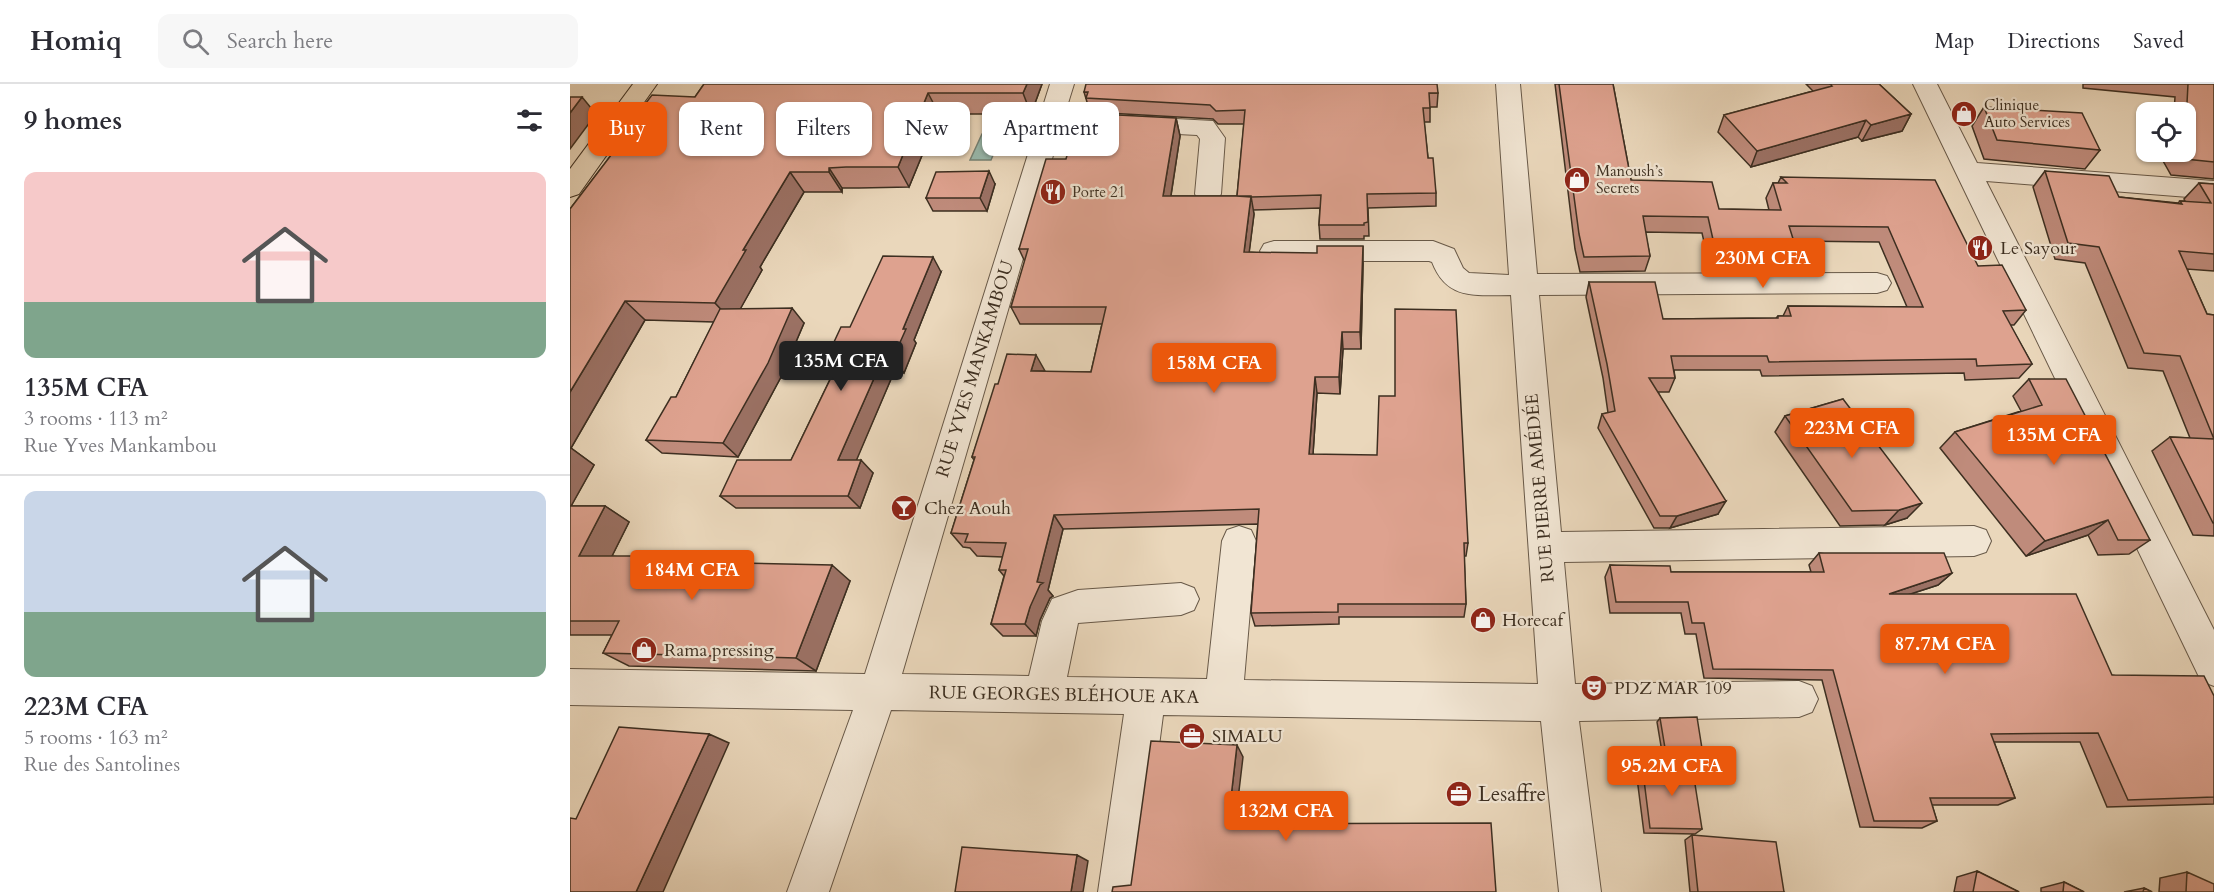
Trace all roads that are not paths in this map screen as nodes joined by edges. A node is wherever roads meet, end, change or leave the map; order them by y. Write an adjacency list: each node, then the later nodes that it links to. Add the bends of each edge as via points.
1 (645, 84): 9 (main road)
2 (1062, 84): 5 (street, RUE YVES MANKAMBOU)
3 (1508, 84): 14 (street, RUE PIERRE AMÉDÉE)
4 (1925, 84): 8 (street)
5 (1056, 102)
6 (1119, 123): 11 (street, via 1204,127 1213,138)
7 (1039, 156): 21 (street, RUE YVES MANKAMBOU)
8 (1970, 171): 10 (street); 19 (street)
9 (570, 188)
10 (2214, 190)
11 (1208, 194)
12 (1274, 251): 14 (street, via 1433,251 1444,256 1452,276 1459,281 1472,285)
13 (1877, 283): 14 (street)
14 (1523, 284): 17 (street, RUE PIERRE AMÉDÉE)
15 (1239, 541): 24 (street)
16 (1974, 541): 17 (street)
17 (1545, 548): 26 (street, RUE PIERRE AMÉDÉE)
18 (1181, 599): 22 (street, via 1078,606 1065,611)
19 (2214, 668)
20 (570, 687): 21 (street, RUE GEORGES BLÉHOUE AKA)
21 (878, 692): 22 (street, RUE GEORGES BLÉHOUE AKA); 27 (street, RUE YVES MANKAMBOU)
22 (1044, 695): 23 (street, RUE GEORGES BLÉHOUE AKA)
23 (1146, 697): 24 (street, RUE GEORGES BLÉHOUE AKA); 28 (street)
24 (1224, 698): 26 (street, RUE GEORGES BLÉHOUE AKA)
25 (1799, 699): 26 (street, RUE GEORGES BLÉHOUE AKA)
26 (1558, 703): 29 (street, RUE PIERRE AMÉDÉE)
27 (808, 892)
28 (1119, 892)
29 (1580, 892)

